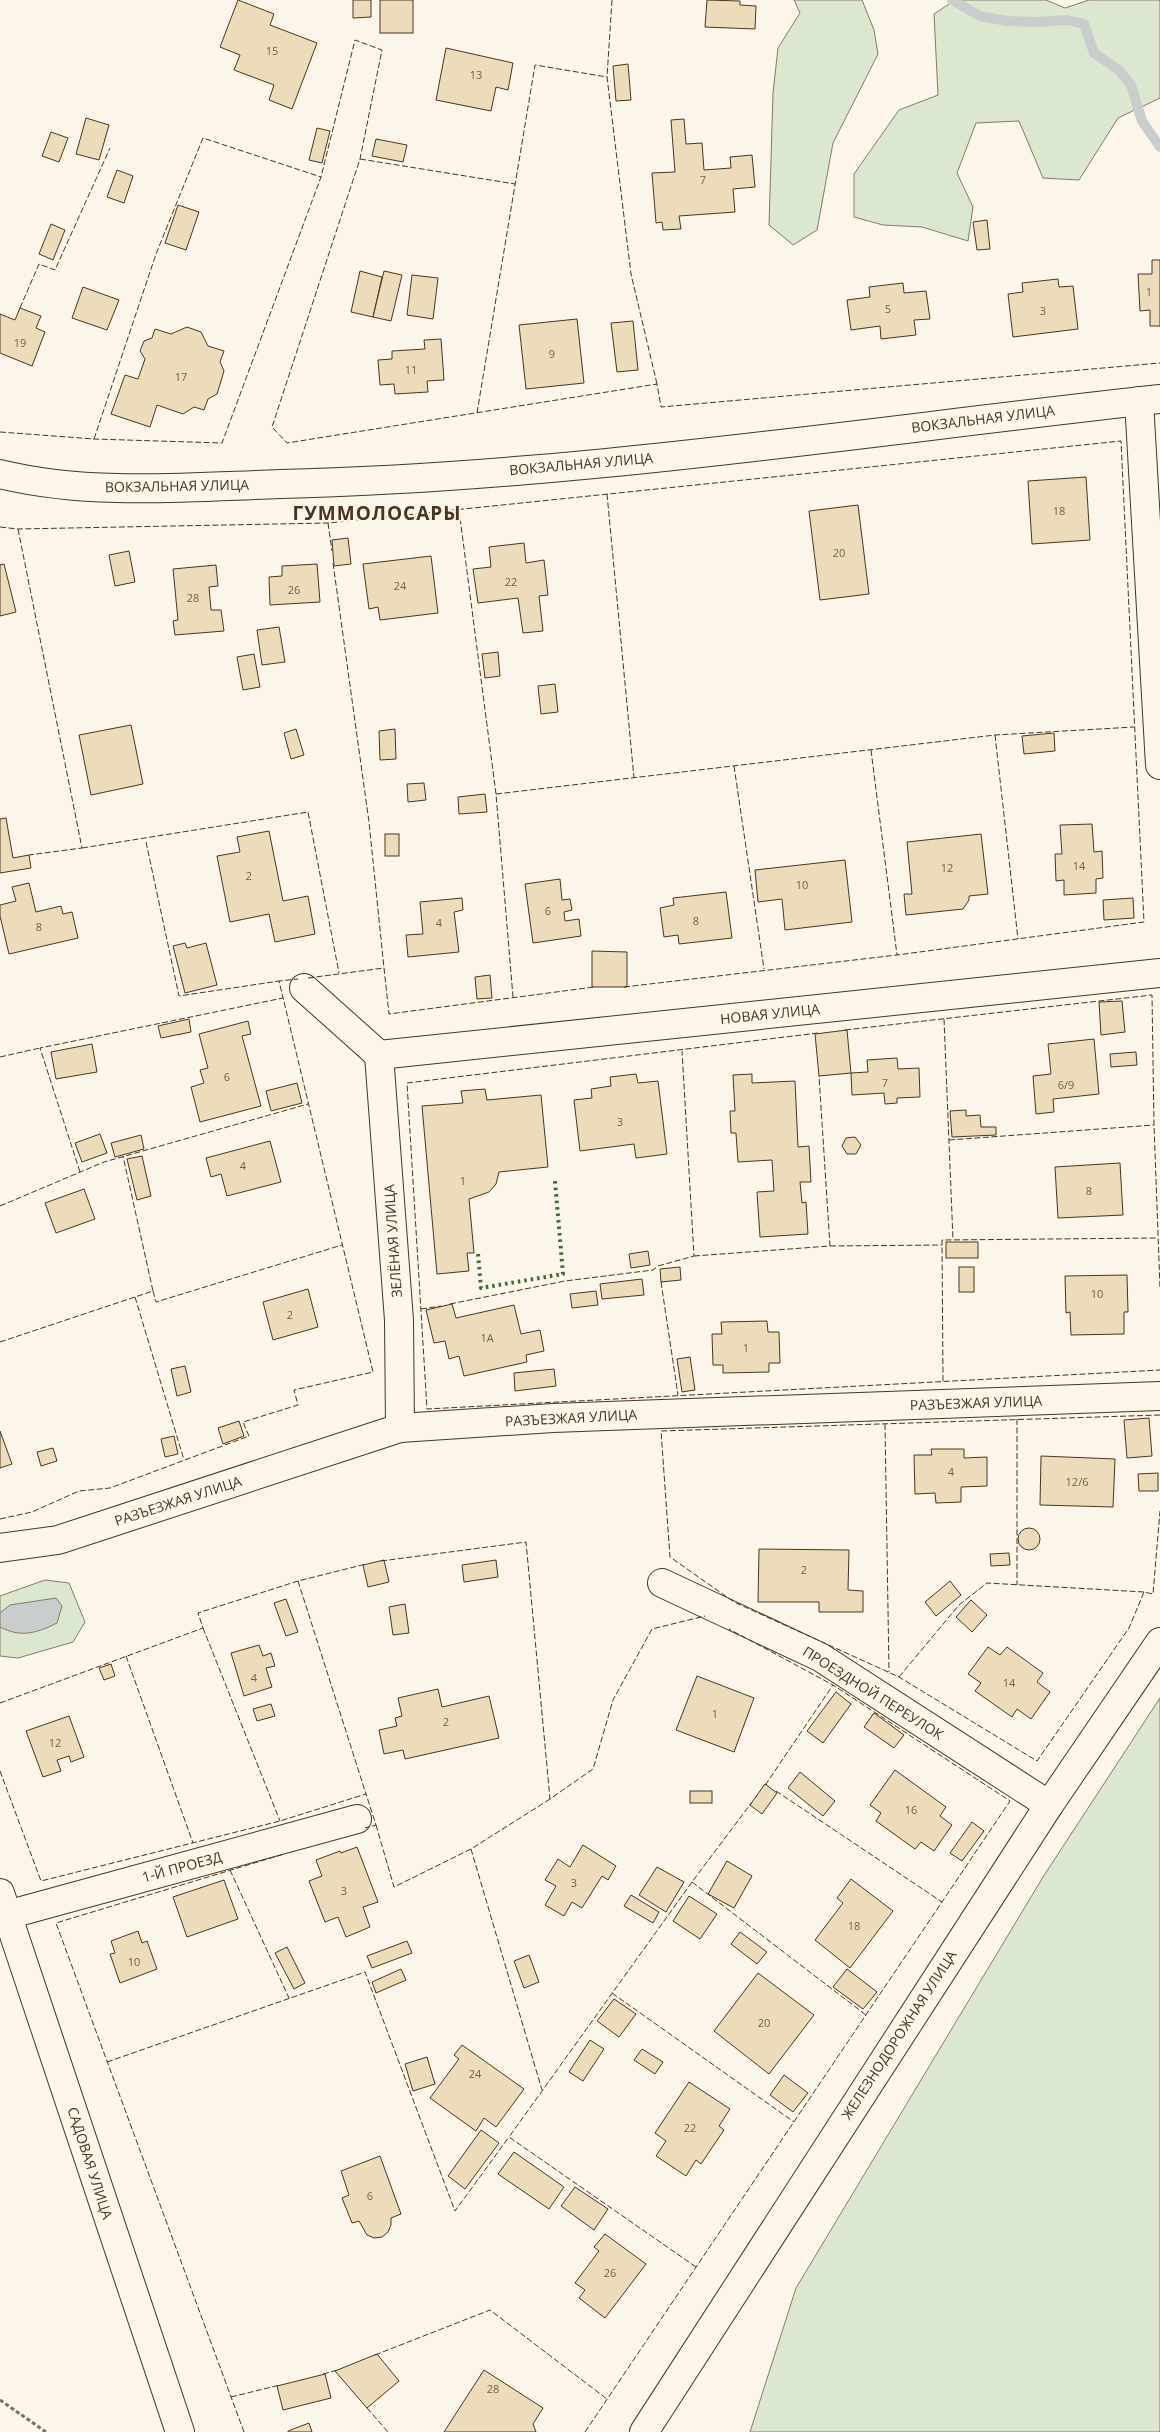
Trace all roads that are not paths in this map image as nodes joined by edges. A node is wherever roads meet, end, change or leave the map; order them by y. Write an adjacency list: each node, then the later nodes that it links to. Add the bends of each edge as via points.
1 (1150, 400): 2 (street, ВОКЗАЛЬНАЯ УЛИЦА, via 676,456 371,482 94,488); 3 (street)
2 (0, 474)
3 (1160, 764)
4 (1160, 973): 6 (street, НОВАЯ УЛИЦА)
5 (304, 988): 6 (street)
6 (379, 1054): 8 (street, ЗЕЛЁНАЯ УЛИЦА, via 399,1320)
7 (1160, 1396): 8 (street, РАЗЪЕЗЖАЯ УЛИЦА, via 553,1418)
8 (400, 1428): 9 (street, РАЗЪЕЗЖАЯ УЛИЦА, via 58,1540)
9 (0, 1548)
10 (662, 1583): 12 (street, ПРОЕЗДНОЙ ПЕРЕУЛОК, via 820,1657)
11 (1160, 1642): 12 (street, ЖЕЛЕЗНОДОРОЖНАЯ УЛИЦА)
12 (1049, 1805): 16 (street, ЖЕЛЕЗНОДОРОЖНАЯ УЛИЦА)
13 (357, 1819): 14 (street, 1-Й ПРОЕЗД)
14 (4, 1904): 15 (street, САДОВАЯ УЛИЦА)
15 (180, 2432)
16 (644, 2432)

